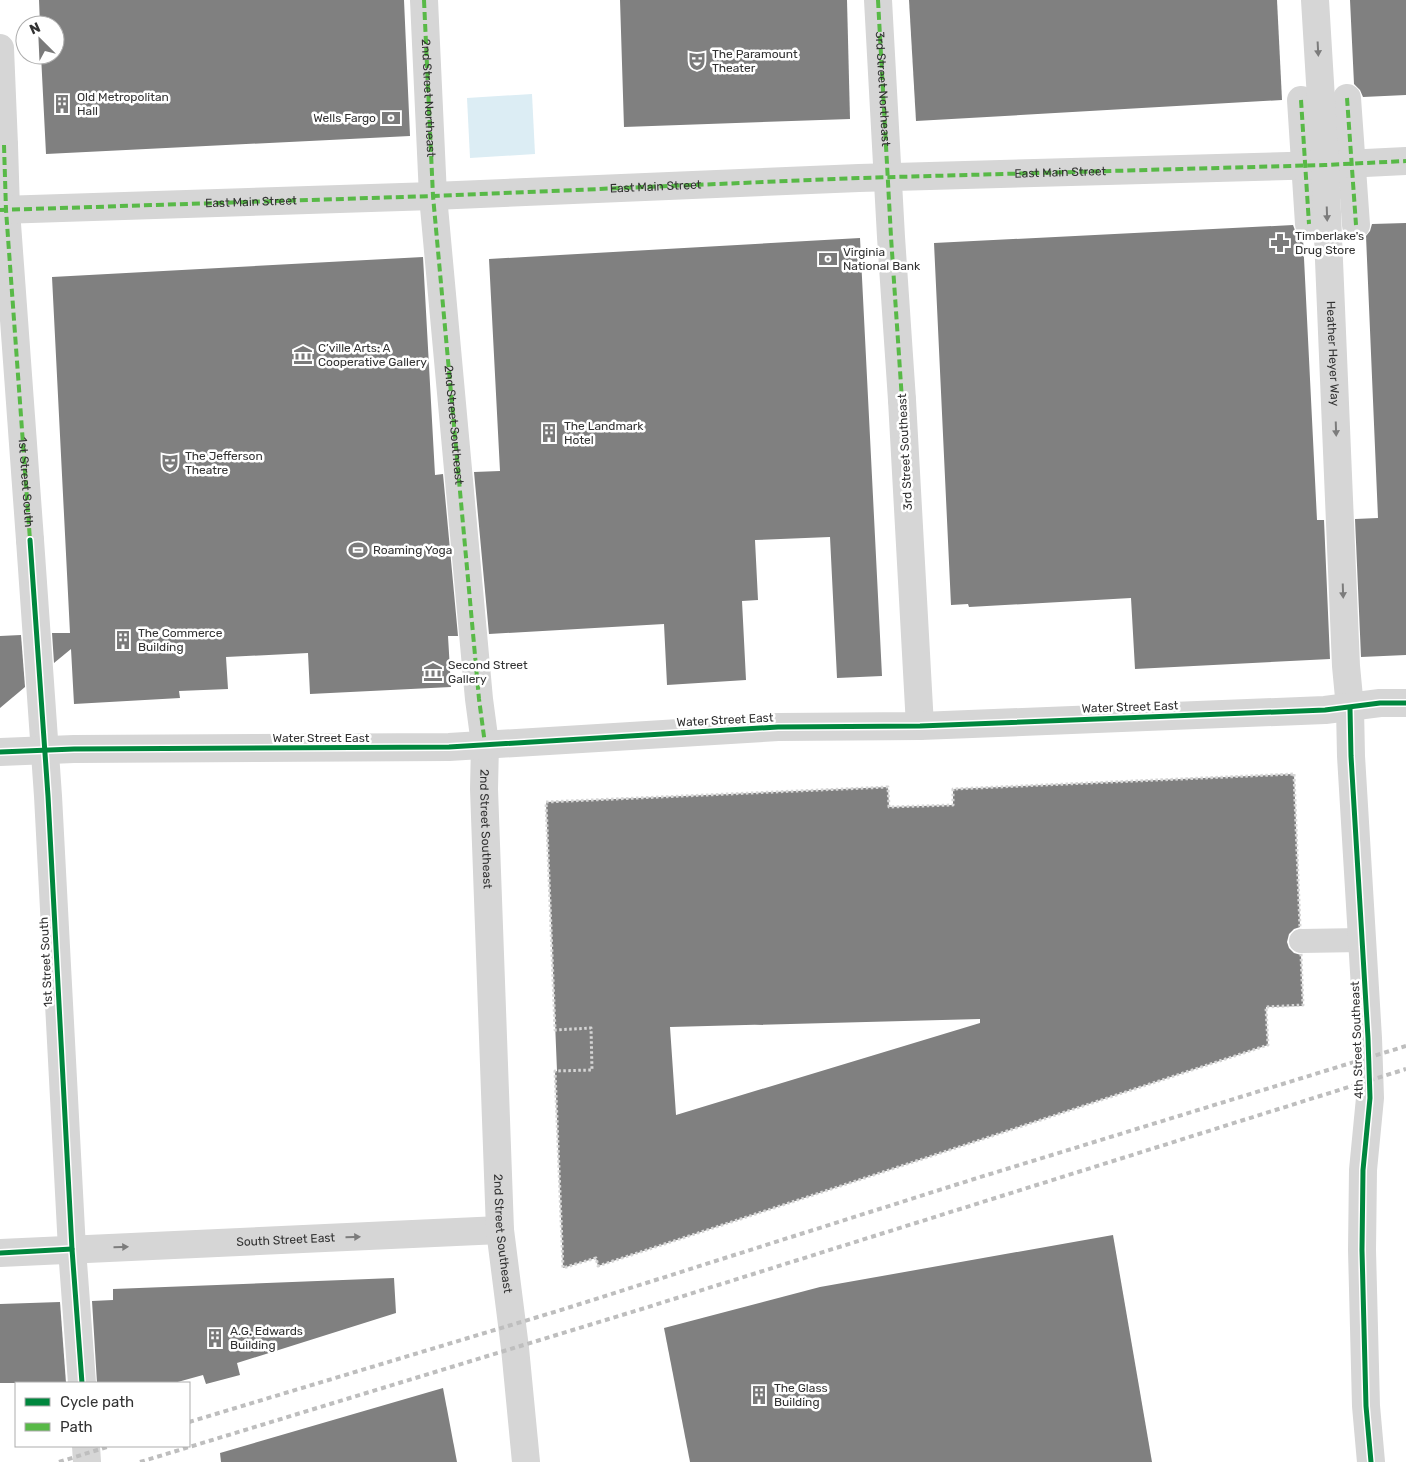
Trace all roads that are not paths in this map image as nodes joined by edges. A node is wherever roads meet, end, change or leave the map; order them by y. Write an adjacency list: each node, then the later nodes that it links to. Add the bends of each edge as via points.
1 (424, 0): 11 (street, 2nd Street Northeast)
2 (878, 0): 10 (street, 3rd Street Northeast)
3 (1315, 0): 9 (street, Heather Heyer Way, one-way to 9)
4 (0, 48): 12 (street, 1st Street South)
5 (1347, 98): 8 (street)
6 (1301, 100): 9 (street)
7 (1406, 161): 8 (street, East Main Street)
8 (1352, 164): 9 (street, East Main Street); 14 (street)
9 (1316, 166): 10 (street, East Main Street); 13 (street); 16 (street, Heather Heyer Way, one-way to 16)
10 (888, 178): 11 (street, East Main Street); 17 (street, 3rd Street Southeast)
11 (433, 196): 12 (street, East Main Street); 18 (street, 2nd Street Southeast, via 478,699)
12 (3, 210): 19 (street, 1st Street South)
13 (1309, 224)
14 (1356, 225)
15 (1406, 703): 16 (street, Water Street East)
16 (1350, 708): 17 (street, Water Street East); 21 (street, 4th Street Southeast)
17 (920, 726): 18 (street, Water Street East, via 778,727)
18 (485, 744): 19 (street, Water Street East, via 404,748); 23 (street, 2nd Street Southeast)
19 (45, 750): 20 (street, Water Street East); 24 (street, 1st Street South)
20 (0, 752)
21 (1362, 940): 22 (lane); 30 (street, 4th Street Southeast, via 1370,1098 1363,1170 1362,1282)
22 (1301, 942)
23 (500, 1230): 24 (street, South Street East, one-way to 23); 29 (street, 2nd Street Southeast)
24 (72, 1249): 25 (street, South Street East); 26 (street, 1st Street South)
25 (0, 1252)
26 (82, 1382)
27 (86, 1447): 28 (street)
28 (87, 1462)
29 (526, 1462)
30 (1371, 1462)

